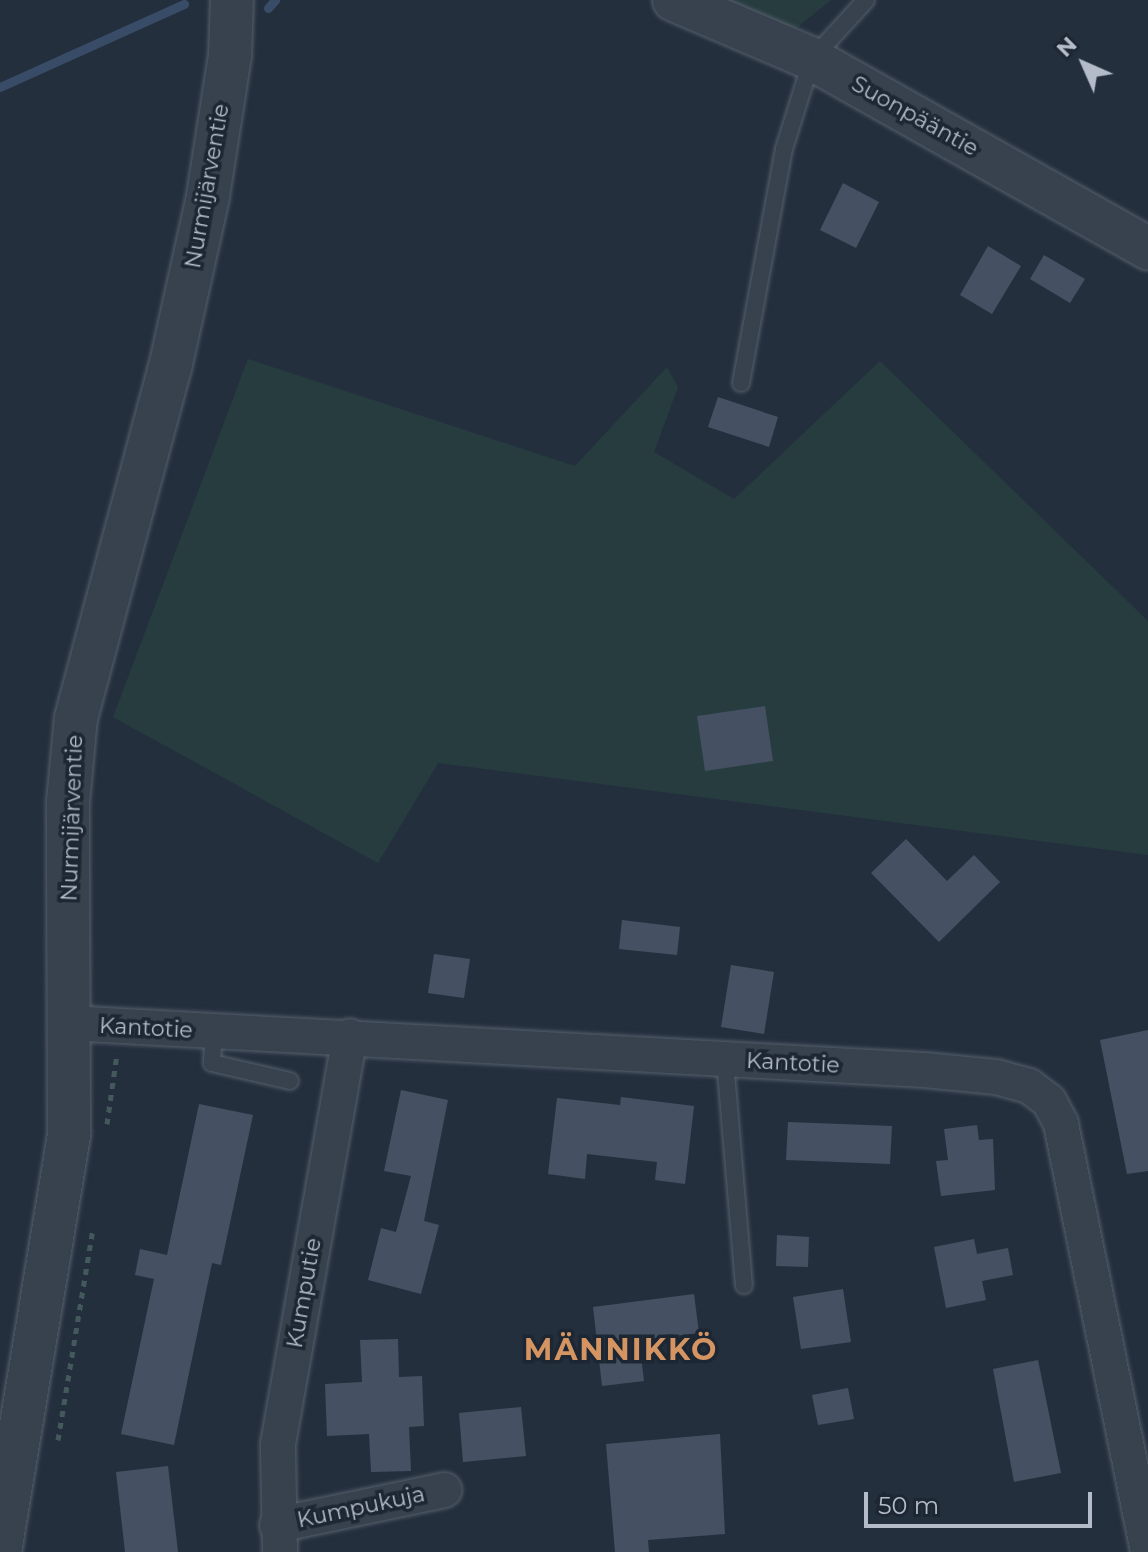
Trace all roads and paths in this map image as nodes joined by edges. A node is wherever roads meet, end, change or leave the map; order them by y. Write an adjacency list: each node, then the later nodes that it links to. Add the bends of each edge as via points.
1 (232, 0): 7 (street, Nurmijärventie, via 230,56 208,196 170,368 76,718 68,802)
2 (674, 0): 4 (street, Suonpääntie)
3 (866, 0): 4 (lane)
4 (812, 59): 5 (street, Suonpääntie); 6 (lane, via 784,149)
5 (1148, 248)
6 (741, 383)
7 (68, 1023): 8 (street, Kantotie); 13 (street, Nurmijärventie, via 64,1189)
8 (214, 1032): 9 (street, Kantotie); 11 (lane, via 212,1063)
9 (350, 1036): 10 (street, Kantotie); 15 (street, Kumputie, via 278,1444)
10 (725, 1060): 12 (lane); 17 (street, Kantotie, via 996,1077 1029,1086 1049,1101 1061,1124)
11 (290, 1081)
12 (744, 1285)
13 (11, 1430): 16 (street, Nurmijärventie)
14 (444, 1490): 15 (street, Kumpukuja)
15 (279, 1538)
16 (0, 1552)
17 (1148, 1552)

